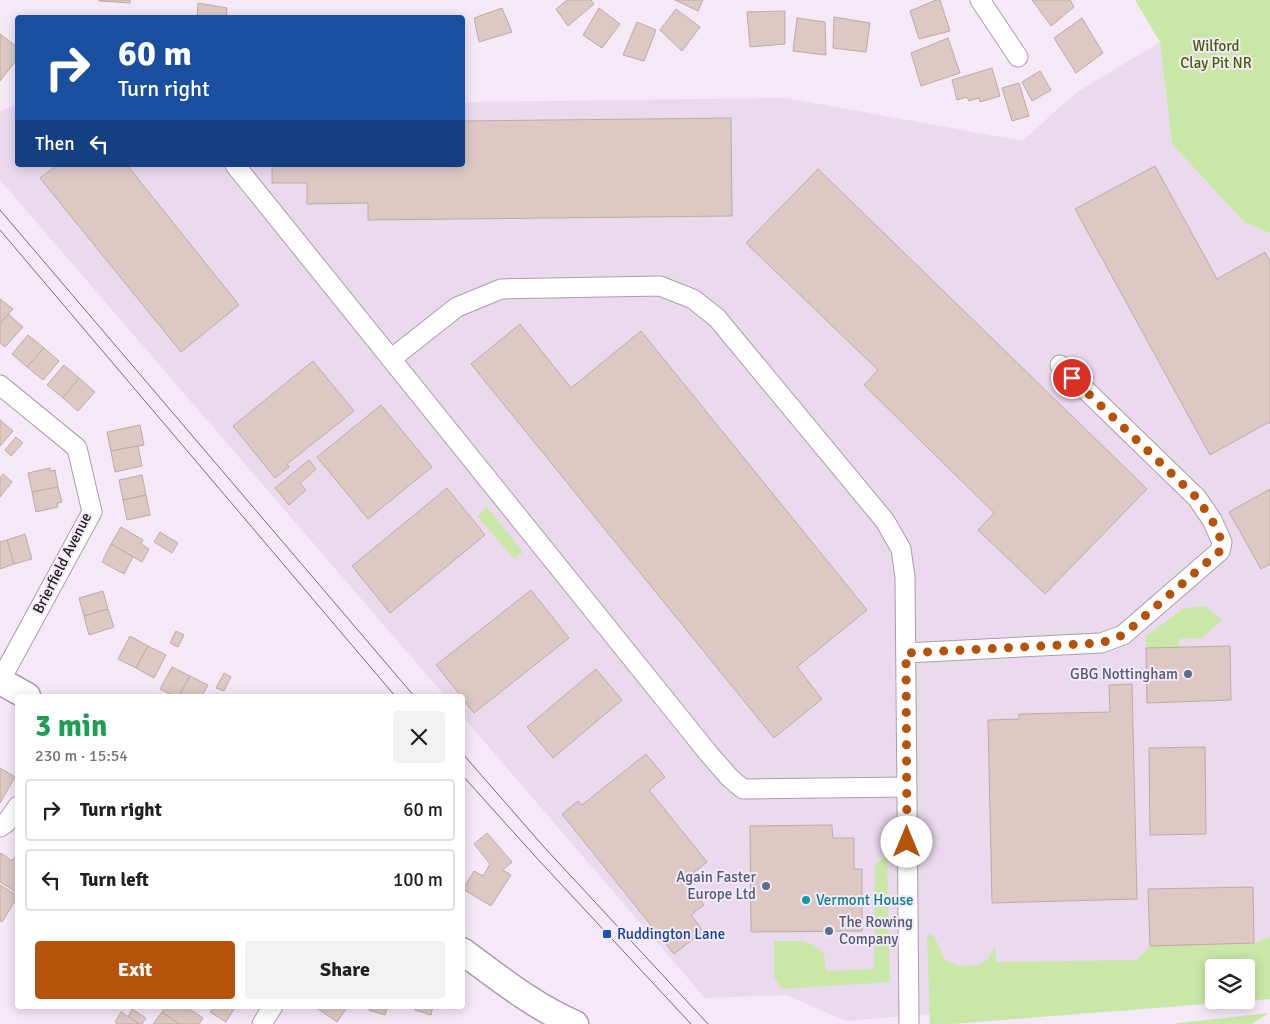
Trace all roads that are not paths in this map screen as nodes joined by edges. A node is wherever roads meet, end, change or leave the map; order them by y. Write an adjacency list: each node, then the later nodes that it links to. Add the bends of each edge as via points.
1 (980, 0): 2 (street)
2 (1018, 57)
3 (237, 167): 4 (street)
4 (391, 359): 7 (street, via 457,307 501,290 660,286 693,299 717,318 885,521 901,549 905,577); 10 (street, via 703,747 743,789)
5 (1060, 366): 7 (street, via 1197,498 1222,542 1220,551 1123,635 1101,643)
6 (0, 385): 8 (street, Brierfield Avenue, via 77,448 92,512)
7 (906, 653): 10 (street)
8 (0, 681): 9 (main road)
9 (23, 694)
10 (907, 787): 17 (street)
11 (15, 810): 12 (street)
12 (0, 827)
13 (465, 953): 16 (main road, via 526,998)
14 (271, 1009): 15 (street)
15 (262, 1024)
16 (575, 1024)
17 (909, 1024)

